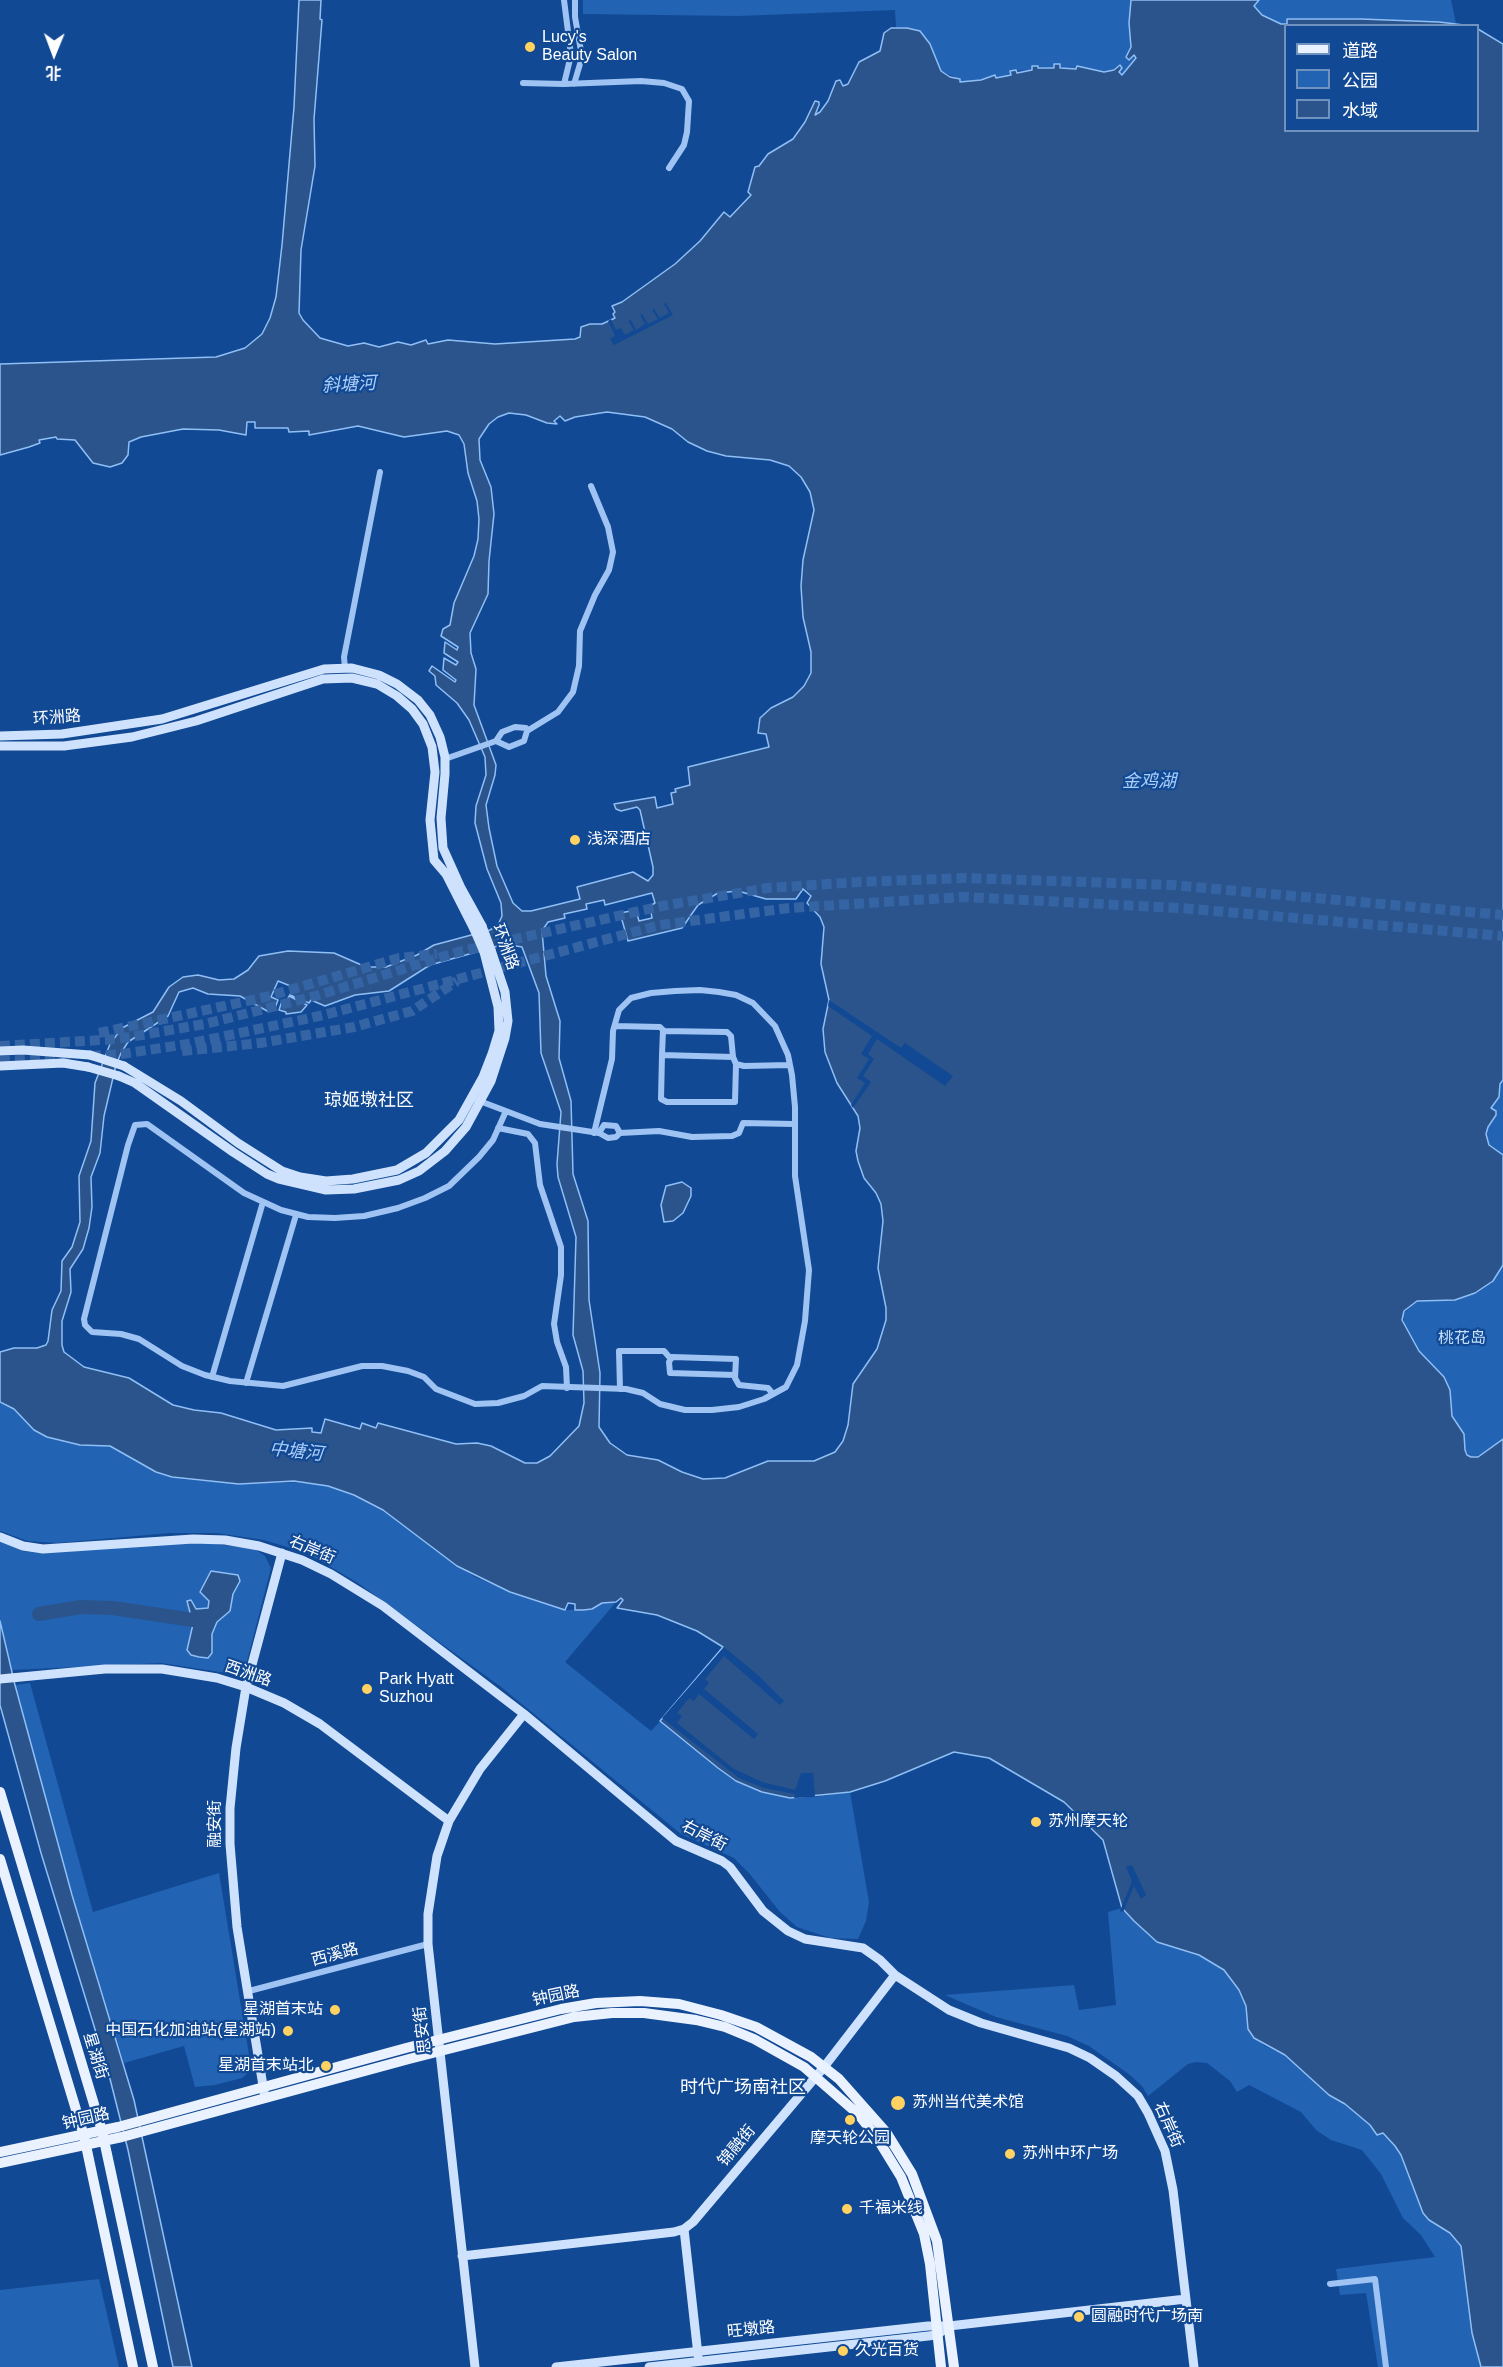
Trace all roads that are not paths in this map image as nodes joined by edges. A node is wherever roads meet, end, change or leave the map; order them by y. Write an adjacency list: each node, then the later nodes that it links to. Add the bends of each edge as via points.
1 (564, 0): 4 (street, via 571,55)
2 (575, 0): 5 (street, via 581,51)
3 (523, 83): 4 (street)
4 (564, 84): 5 (street)
5 (574, 84): 6 (street, via 648,82 682,89 689,101 687,132 684,145)
6 (669, 168)
7 (380, 472): 9 (street)
8 (591, 486): 10 (street, via 610,534 612,562 580,631 573,692 558,712)
9 (345, 668): 11 (street, 环洲路, via 293,677 192,710 128,725 62,734); 14 (street, 环洲路, via 379,675 418,700 440,736)
10 (527, 731): 12 (street, via 521,727 509,729); 12 (street, via 524,741 509,747)
11 (0, 736)
12 (495, 742): 14 (street)
13 (0, 746): 15 (street, 环洲路, via 64,746 132,737 196,721 323,679 364,680 397,696 412,709 426,732 435,772 430,819 434,860)
14 (445, 759): 15 (street, 环洲路, via 442,848)
15 (449, 873): 23 (street, 环洲路, bridge, via 505,992 507,1021 500,1055 491,1081)
16 (615, 1026): 17 (street); 21 (street, via 619,1010 631,998 700,990 736,995 766,1014 782,1038); 28 (street)
17 (663, 1030): 19 (street); 20 (street, via 727,1032)
18 (0, 1051): 23 (street, 环洲路, bridge, via 90,1055 124,1066 272,1166 300,1177 326,1180 380,1174 411,1163 437,1144)
19 (662, 1055): 20 (street); 20 (street, via 661,1099 667,1102 735,1102)
20 (735, 1060): 21 (street, via 744,1066)
21 (790, 1065): 25 (street)
22 (0, 1066): 23 (street, 环洲路, bridge, via 63,1063 119,1076 174,1108 267,1174 326,1190 383,1184 419,1171 445,1151 466,1127)
23 (476, 1099): 24 (street)
24 (506, 1111): 26 (street); 28 (street, via 540,1124)
25 (794, 1124): 27 (street, via 743,1122 739,1133 718,1137); 37 (street, via 795,1176 809,1291 797,1365 786,1388)
26 (498, 1128): 30 (street, via 493,1140 470,1166 449,1186 425,1198 364,1216); 35 (street, via 528,1134 535,1143 540,1185 561,1247 554,1324 566,1367)
27 (620, 1132): 28 (street, via 609,1138); 28 (street, via 616,1126 604,1125)
28 (597, 1133)
29 (263, 1202): 30 (street); 33 (street); 33 (street, via 235,1187 147,1124 132,1129 85,1325 92,1332 139,1339 182,1366)
30 (296, 1215): 34 (street)
31 (671, 1359): 32 (street, via 670,1373); 32 (street, via 736,1359); 36 (street, via 664,1351 619,1351)
32 (735, 1375): 37 (street, via 739,1385 768,1388)
33 (212, 1377): 34 (street)
34 (246, 1383): 35 (street, via 283,1386 362,1366 382,1366 424,1377 436,1389 475,1404 498,1403 542,1386)
35 (567, 1388): 36 (street)
36 (620, 1389): 37 (street, via 644,1393 660,1404 685,1410 739,1407)
37 (773, 1394)
38 (0, 1537): 39 (street, 右岸街, via 23,1546 49,1549 211,1539)
39 (282, 1553): 41 (street, 融安街); 42 (street, 右岸街, via 361,1591)
40 (0, 1679): 41 (street, 西洲路, via 105,1669 162,1669)
41 (246, 1687): 44 (street, 西洲路, via 320,1724); 48 (street, 融安街, via 232,1775 230,1844 237,1927)
42 (524, 1714): 44 (street, 思安街, via 480,1769); 47 (street, 右岸街, via 676,1841 730,1867 763,1911 788,1931 805,1939 863,1948)
43 (0, 1792): 55 (main road, 星湖街)
44 (449, 1821): 46 (street, 思安街, via 431,1889)
45 (0, 1859): 56 (main road, 星湖街)
46 (428, 1944): 48 (street, 西溪路); 49 (street, 思安街)
47 (895, 1975): 50 (street, 锦融街); 62 (street, 右岸街, via 949,2010 1080,2053 1138,2096 1164,2151 1173,2190)
48 (249, 1991): 52 (street, 融安街)
49 (440, 2045): 50 (main road, 钟园路, via 573,2006 652,2001 689,2006 739,2021 772,2034); 51 (main road, 钟园路, via 574,2017 644,2013 725,2027 771,2048); 52 (main road, 钟园路); 53 (main road, 钟园路); 60 (street, 思安街)
50 (824, 2067): 51 (street, 锦融街); 63 (main road, 钟园路, via 863,2104 912,2174 938,2241)
51 (816, 2076): 59 (street, 锦融街); 64 (main road, 钟园路, via 867,2125 901,2177 927,2246)
52 (263, 2086): 53 (street, 融安街); 54 (main road, 钟园路)
53 (265, 2098): 54 (main road, 钟园路)
54 (145, 2126): 55 (main road, 钟园路)
55 (104, 2136): 56 (main road, 钟园路); 67 (main road, 星湖街)
56 (85, 2141): 57 (main road, 钟园路); 58 (main road, 钟园路); 66 (main road, 星湖街)
57 (0, 2152)
58 (0, 2163)
59 (684, 2229): 60 (street); 65 (street)
60 (462, 2256): 68 (street, 思安街)
61 (1330, 2284): 74 (street, via 1375,2279)
62 (1186, 2299): 63 (street, 旺墩路); 73 (street, 右岸街)
63 (949, 2326): 64 (street, 旺墩路); 72 (main road, 钟园路)
64 (936, 2330): 65 (street, 旺墩路); 71 (main road, 钟园路)
65 (699, 2356): 69 (street, 旺墩路); 70 (street, 旺墩路)
66 (134, 2367)
67 (153, 2367)
68 (475, 2367)
69 (556, 2367)
70 (649, 2367)
71 (941, 2367)
72 (954, 2367)
73 (1194, 2367)
74 (1386, 2367)

